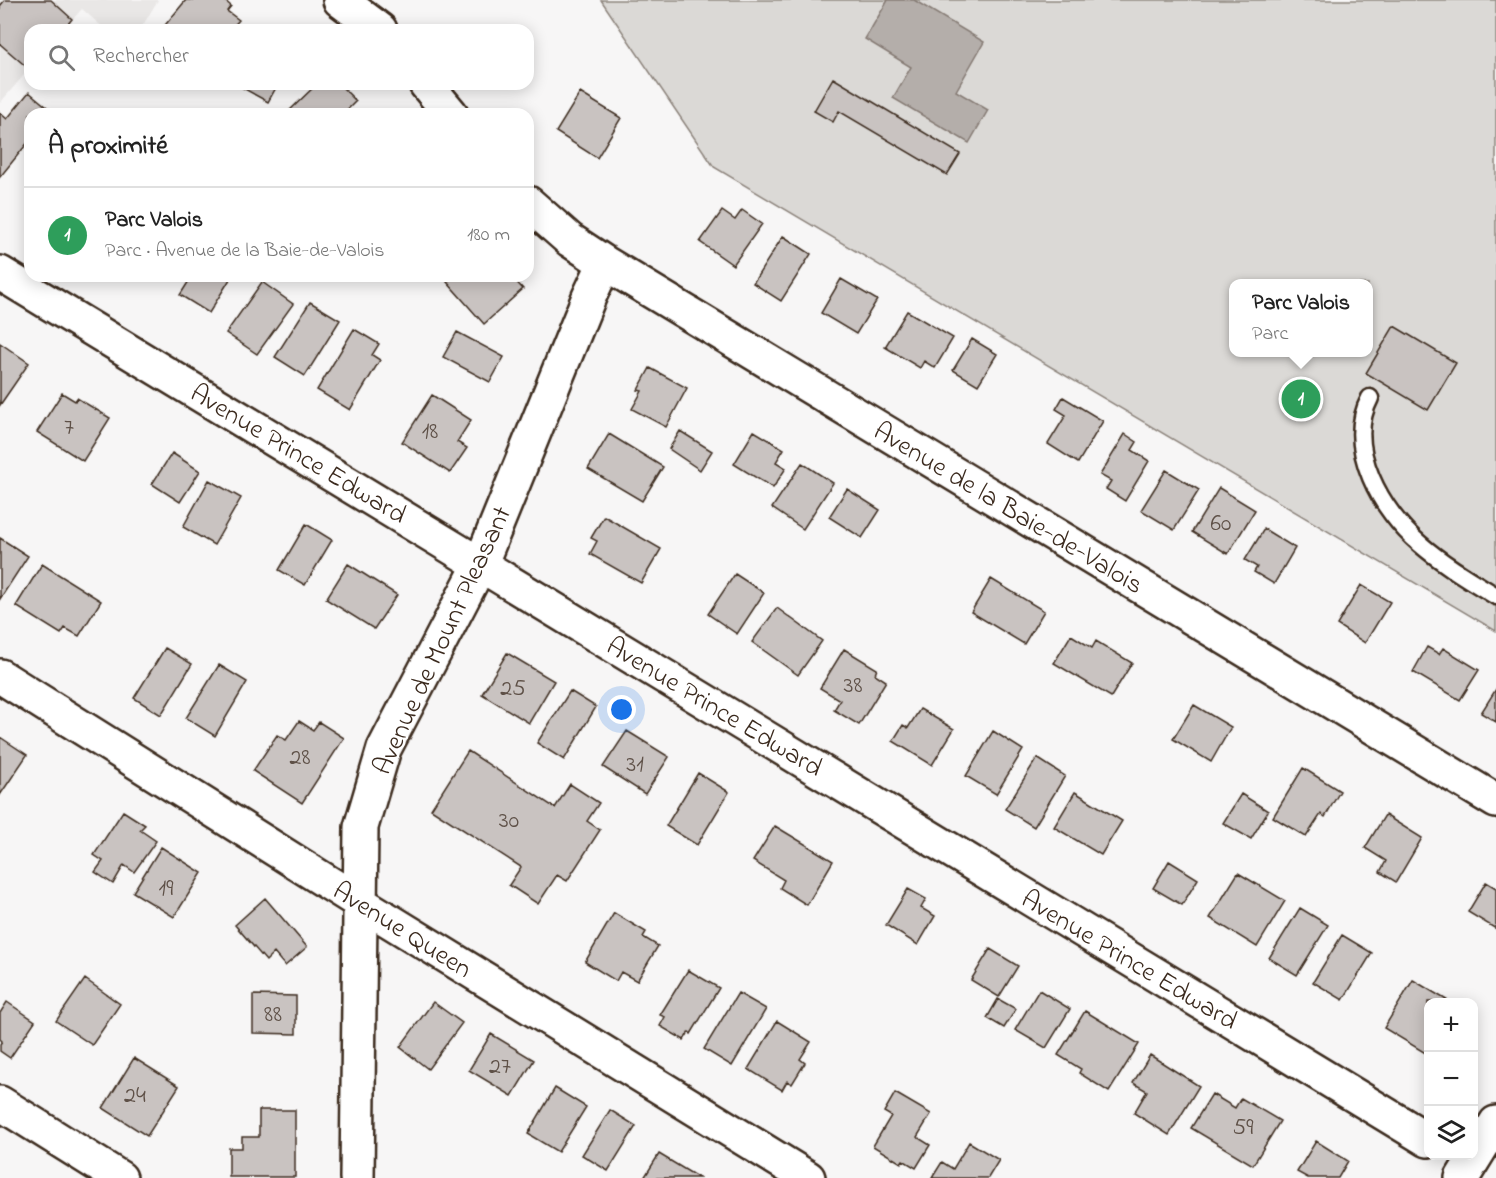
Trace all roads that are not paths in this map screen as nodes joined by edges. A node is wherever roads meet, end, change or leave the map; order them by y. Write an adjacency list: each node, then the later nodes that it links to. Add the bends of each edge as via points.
1 (340, 0): 2 (street)
2 (372, 24)
3 (431, 90): 4 (street)
4 (446, 108)
5 (534, 208): 6 (street, Avenue de la Baie-de-Valois, via 570,240)
6 (605, 263): 9 (street, Avenue de Mount Pleasant); 12 (street, Avenue de la Baie-de-Valois)
7 (0, 273): 9 (street, Avenue Prince Edward)
8 (1370, 398): 10 (lane, via 1361,431 1364,457 1391,514 1419,544)
9 (481, 563): 13 (street, Avenue de Mount Pleasant, via 384,749 361,827); 16 (street, Avenue Prince Edward)
10 (1496, 596)
11 (0, 676): 13 (street, Avenue Queen)
12 (1496, 801)
13 (359, 902): 19 (street, Avenue de Mount Pleasant); 20 (street, Avenue Queen)
14 (0, 1103): 18 (street)
15 (1496, 1123): 17 (street)
16 (1424, 1138)
17 (1468, 1170)
18 (120, 1178)
19 (357, 1178)
20 (808, 1178)

